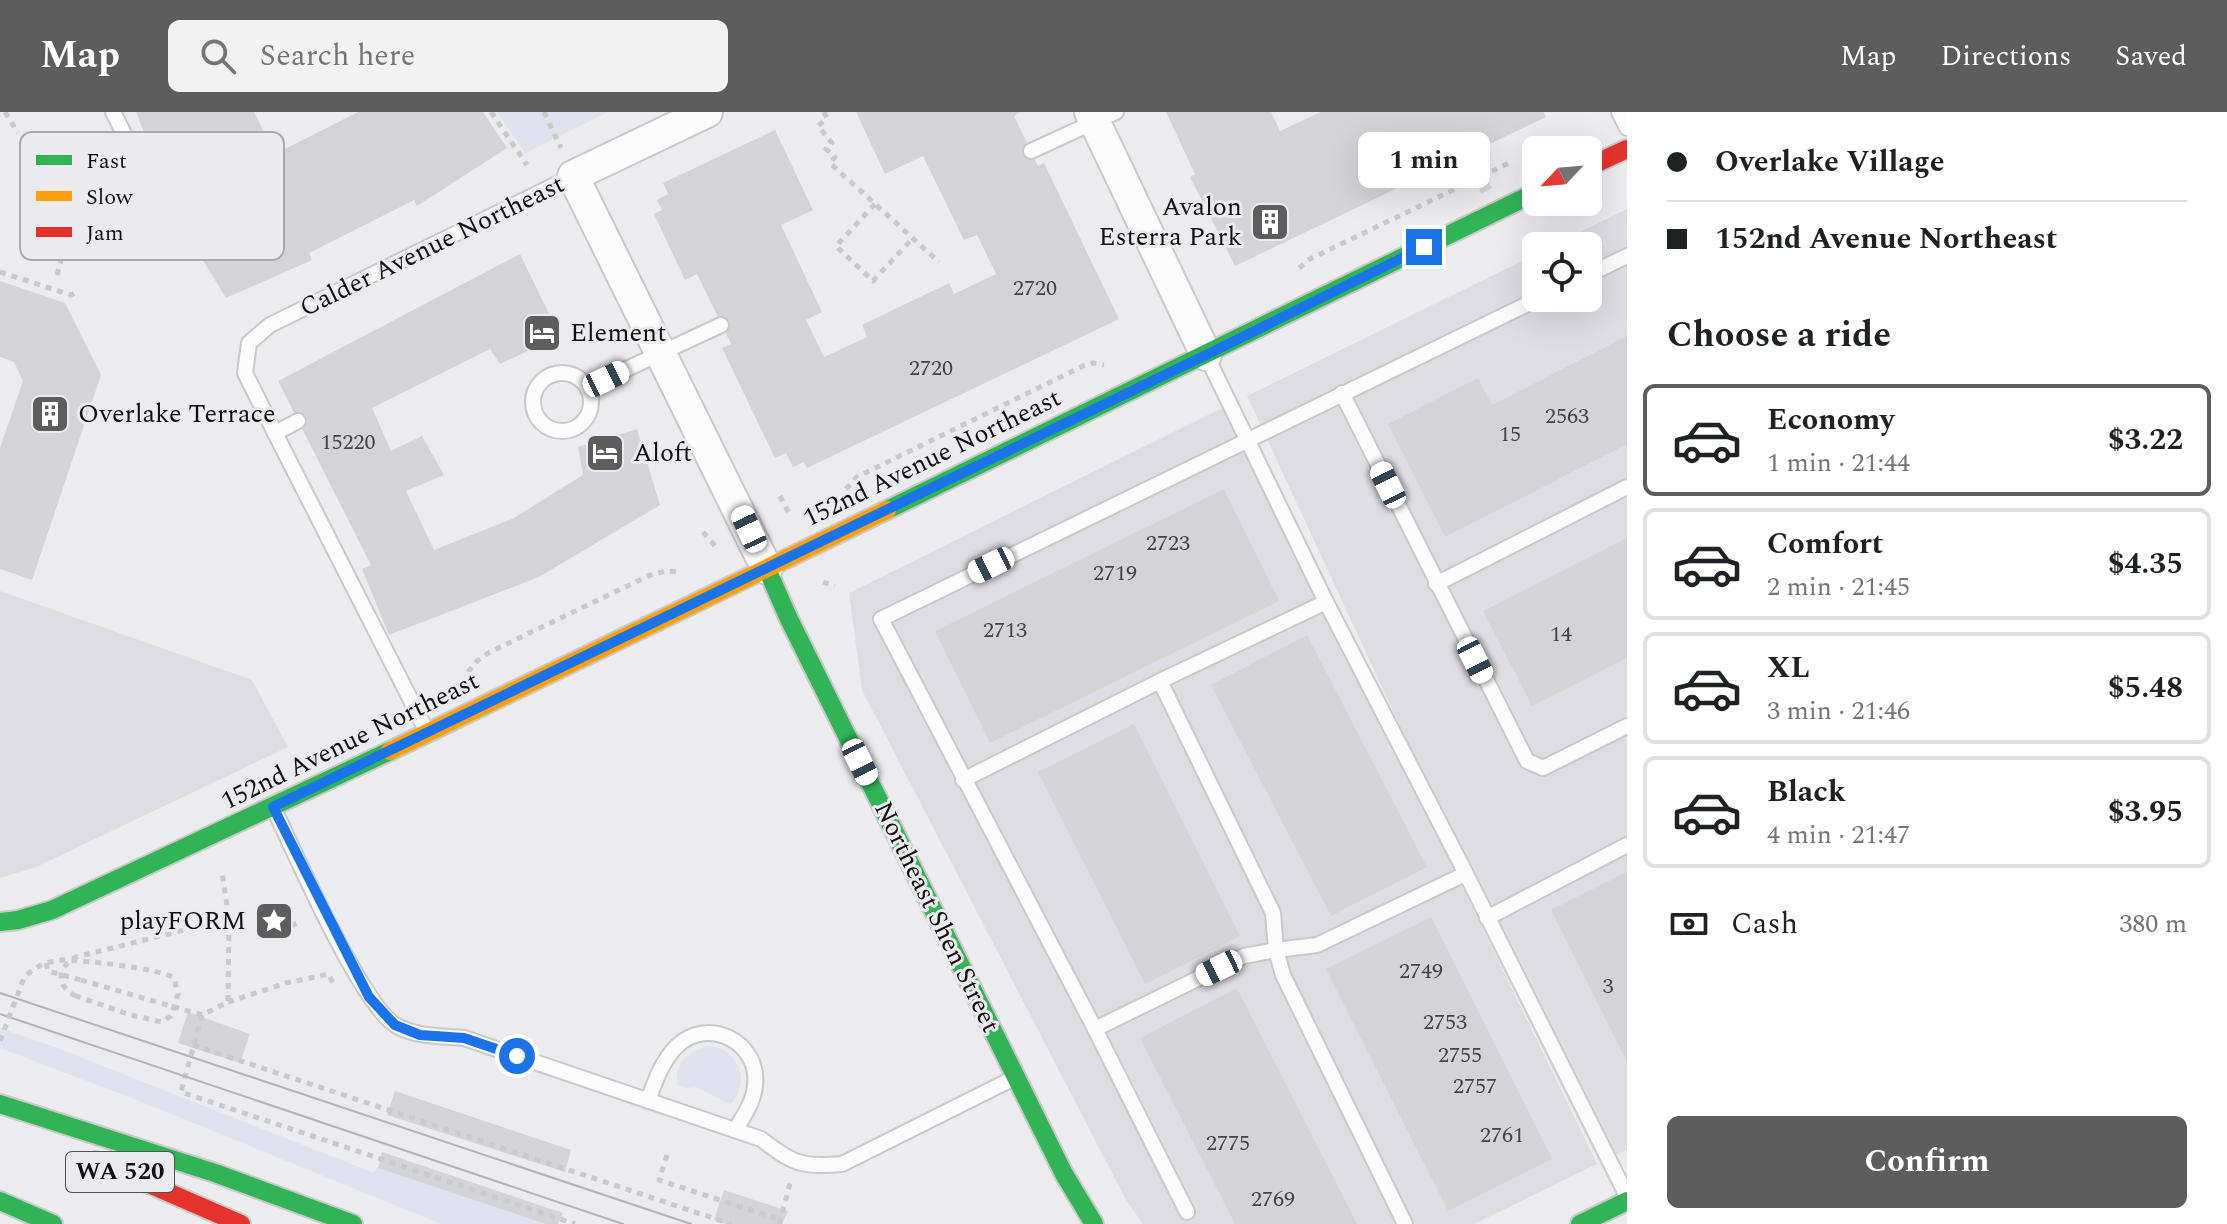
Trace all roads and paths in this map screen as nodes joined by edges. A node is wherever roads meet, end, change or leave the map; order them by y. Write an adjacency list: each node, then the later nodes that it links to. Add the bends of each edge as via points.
1 (5, 112): 11 (path)
2 (113, 112): 10 (lane)
3 (491, 112): 17 (path)
4 (544, 112): 12 (path)
5 (707, 112): 18 (street, Calder Avenue Northeast)
6 (824, 112): 20 (path, via 827,118 818,126 832,143 826,149 835,157 830,163)
7 (1619, 112): 9 (lane)
8 (1100, 115): 14 (lane); 33 (street)
9 (1627, 128)
10 (123, 132)
11 (18, 133)
12 (561, 148)
13 (1627, 149): 16 (main road)
14 (1031, 151)
15 (1515, 161): 28 (path, via 1310,259)
16 (1602, 161)
17 (527, 165)
18 (573, 176): 32 (street, Northeast Shen Street); 38 (lane, Calder Avenue Northeast, via 270,325 249,343 245,373)
19 (1522, 199): 33 (main road, 152nd Avenue Northeast)
20 (875, 204): 21 (path); 21 (path, via 836,246 873,281)
21 (913, 238): 24 (path)
22 (1627, 256): 25 (lane)
23 (61, 260): 27 (path)
24 (939, 262)
25 (1602, 268)
26 (0, 272): 29 (path)
27 (57, 275)
28 (1294, 277)
29 (75, 293)
30 (1522, 307): 36 (lane)
31 (721, 325): 32 (lane)
32 (661, 353): 35 (lane); 46 (street, Northeast Shen Street)
33 (1206, 355): 39 (lane); 46 (main road, 152nd Avenue Northeast)
34 (1106, 366): 42 (path, via 1083,366 857,477)
35 (588, 387): 35 (lane, via 565,372 551,374 533,395 540,422 566,431 579,425 588,415)
36 (1342, 393): 39 (lane); 49 (lane)
37 (298, 421): 38 (lane)
38 (275, 433): 55 (lane, Calder Avenue Northeast, via 369,603)
39 (1247, 439): 51 (lane); 56 (lane, via 881,619)
40 (1627, 487): 49 (lane)
41 (780, 496): 43 (path)
42 (843, 496)
43 (791, 517)
44 (703, 532): 45 (path)
45 (717, 548)
46 (767, 569): 55 (main road, 152nd Avenue Northeast); 74 (main road, Northeast Shen Street)
47 (681, 574): 52 (path, via 656,572 488,653)
48 (823, 582): 50 (path)
49 (1436, 584): 54 (lane, via 1527,761 1543,768)
50 (835, 586)
51 (1326, 602): 53 (lane); 60 (lane)
52 (466, 676)
53 (1160, 681): 56 (lane); 66 (lane, via 1273,913)
54 (1627, 726)
55 (428, 732): 57 (main road, 152nd Avenue Northeast)
56 (963, 780): 71 (lane)
57 (273, 807): 64 (main road, 152nd Avenue Northeast, via 52,910); 75 (lane, via 369,997 395,1025 420,1035 464,1038)
58 (1627, 845): 61 (lane)
59 (222, 872): 62 (path)
60 (1465, 874): 61 (lane); 66 (lane, via 1317,945)
61 (1487, 918): 83 (lane)
62 (229, 919): 67 (path, bridge, via 76,957 68,961 64,965 64,988 76,996 162,1022 171,1016 178,994 169,975 125,967 95,964 81,962 72,961 63,960); 69 (path)
63 (301, 921): 65 (path)
64 (0, 922)
65 (291, 926)
66 (1276, 950): 71 (lane, via 1244,956); 93 (lane, via 1283,975)
67 (46, 963): 70 (path, bridge, via 48,971); 72 (path, bridge, via 24,978)
68 (329, 974): 69 (path)
69 (228, 1002): 70 (path)
70 (202, 1015): 73 (path)
71 (1095, 1029): 85 (lane)
72 (0, 1041)
73 (193, 1045): 90 (path, via 181,1092); 91 (path)
74 (1016, 1077): 78 (lane, via 842,1164 815,1167 791,1162 761,1139); 92 (main road, Northeast Shen Street)
75 (648, 1101): 78 (lane); 78 (lane, via 663,1064 679,1044 700,1033 725,1035 744,1049 755,1071 753,1094)
76 (0, 1104): 89 (main road)
77 (0, 1119): 79 (main road, WA 520)
78 (735, 1130)
79 (42, 1138)
80 (667, 1155): 86 (path, via 659,1180)
81 (85, 1156): 88 (main road, WA 520)
82 (792, 1175): 86 (path)
83 (1627, 1199): 94 (main road)
84 (0, 1201): 87 (main road, WA 520)
85 (1187, 1212)
86 (780, 1222)
87 (53, 1224)
88 (241, 1224)
89 (353, 1224)
90 (575, 1224)
91 (731, 1224)
92 (1094, 1224)
93 (1405, 1224)
94 (1580, 1224)

